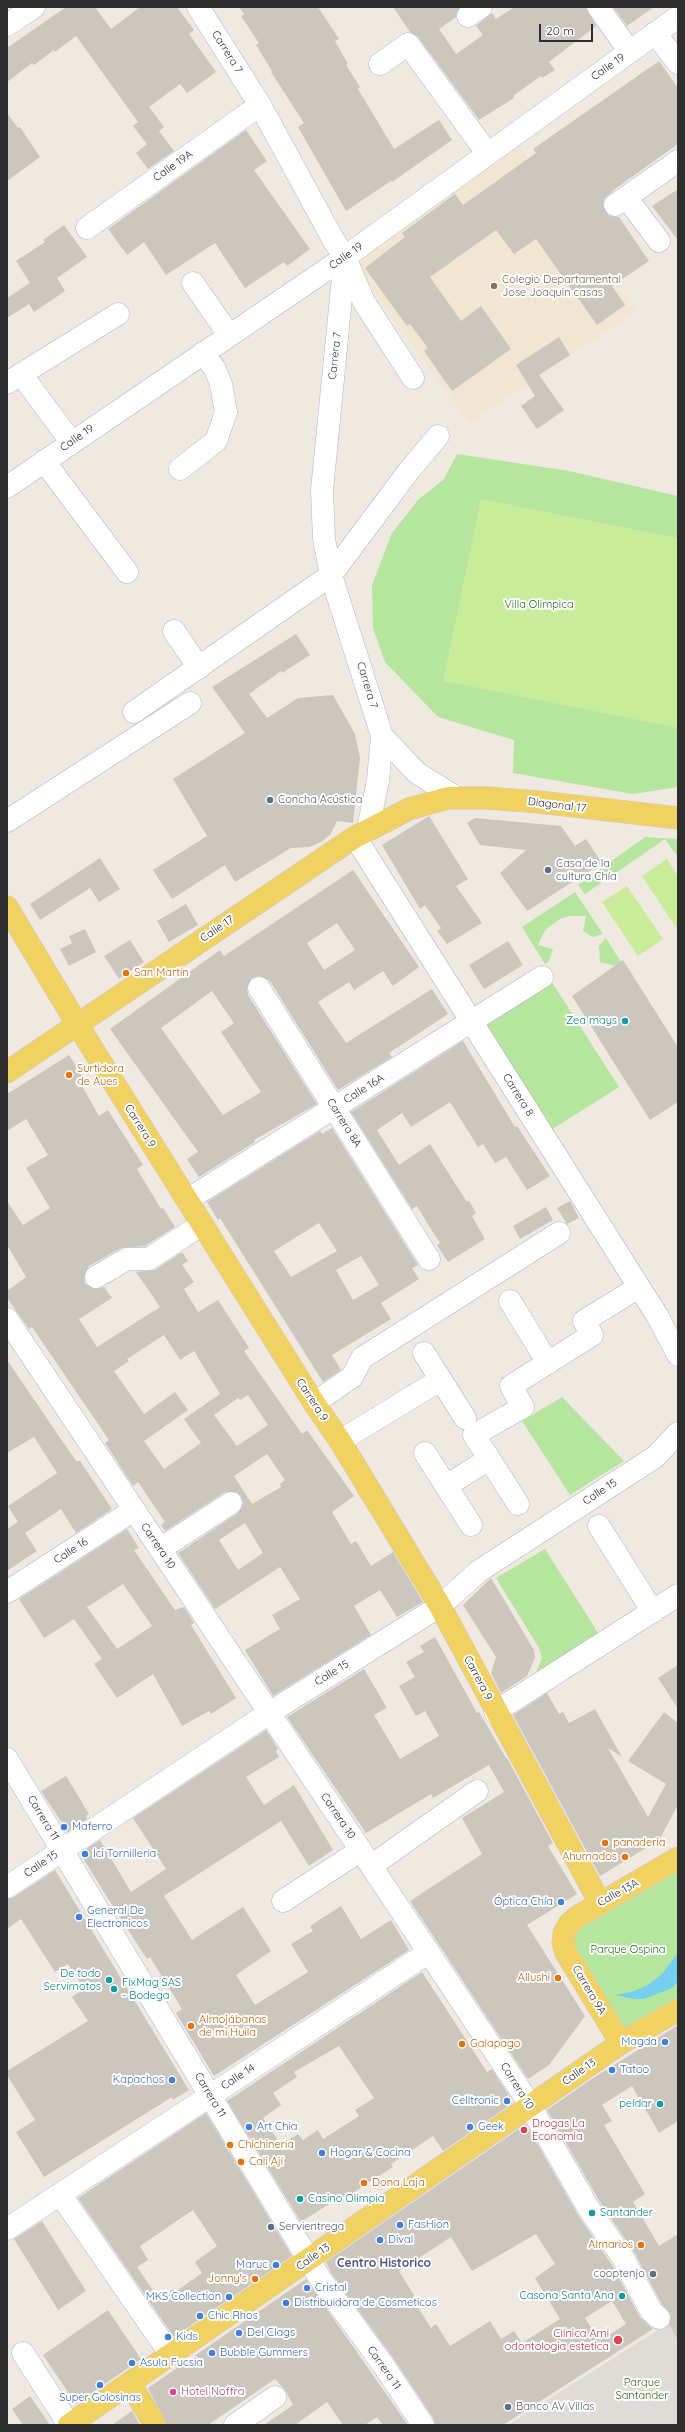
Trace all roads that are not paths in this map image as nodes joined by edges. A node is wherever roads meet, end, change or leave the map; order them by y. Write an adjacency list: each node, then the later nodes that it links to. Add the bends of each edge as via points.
1 (34, 7): 5 (street)
2 (198, 7): 10 (street, Carrera 7)
3 (598, 7): 7 (street)
4 (678, 17): 6 (street, Calle 19)
5 (7, 25)
6 (655, 33): 7 (street, Calle 19); 8 (street)
7 (630, 52): 11 (street, Calle 19)
8 (678, 63)
9 (380, 64): 11 (street, via 408,44)
10 (260, 105): 13 (street, Calle 19A); 15 (street, Carrera 7, via 334,242)
11 (487, 153): 15 (street, Calle 19)
12 (678, 161): 14 (street, via 620,201)
13 (87, 228)
14 (660, 241)
15 (345, 257): 18 (street, Calle 19); 20 (street, via 364,302); 28 (street, Carrera 7, via 322,490 324,539)
16 (193, 284): 18 (street)
17 (118, 314): 21 (street)
18 (229, 335): 19 (street, Calle 19)
19 (202, 353): 23 (street, Calle 19); 25 (street, via 215,369 222,384 226,412 216,441)
20 (413, 378)
21 (14, 379): 23 (street, via 64,432)
22 (438, 436): 28 (street)
23 (70, 443): 24 (street, Calle 19)
24 (44, 461): 26 (street, Calle 19); 27 (street)
25 (180, 468)
26 (8, 484)
27 (126, 572)
28 (331, 576): 30 (street); 33 (street, Carrera 7)
29 (174, 631): 30 (street)
30 (199, 668): 32 (street)
31 (190, 703): 36 (street)
32 (134, 712)
33 (382, 736): 34 (street, Carrera 7); 37 (street, Carrera 7, via 378,780)
34 (443, 798): 35 (main road, Diagonal 17, via 539,802); 37 (main road, Calle 17, via 409,809)
35 (678, 818)
36 (7, 821)
37 (362, 833): 41 (street, Carrera 8); 42 (main road, Calle 17)
38 (7, 907): 42 (main road, Carrera 9)
39 (542, 977): 41 (street, Calle 16A)
40 (259, 988): 44 (street, Carrera 8A)
41 (472, 1020): 44 (street, Calle 16A); 50 (street, Carrera 8)
42 (77, 1024): 43 (main road, Calle 17); 45 (main road, Carrera 9)
43 (7, 1072)
44 (335, 1108): 45 (street, Calle 16A); 48 (street, Carrera 8A)
45 (187, 1200): 46 (main road, Carrera 9)
46 (202, 1224): 49 (street, via 149,1259 127,1259); 57 (main road, Carrera 9)
47 (559, 1233): 57 (street, via 362,1358 352,1377)
48 (429, 1259)
49 (96, 1277)
50 (639, 1287): 54 (street, Carrera 8); 55 (street, via 584,1321 592,1335)
51 (510, 1301): 55 (street)
52 (7, 1319): 68 (street, Carrera 10)
53 (424, 1353): 56 (street)
54 (678, 1355)
55 (548, 1363): 64 (street, via 511,1386 523,1407 474,1435)
56 (440, 1380): 58 (street); 60 (street)
57 (314, 1403): 60 (main road, Carrera 9)
58 (464, 1418)
59 (678, 1433): 63 (street, Calle 15)
60 (340, 1441): 74 (main road, Carrera 9)
61 (425, 1453): 65 (street)
62 (678, 1454): 63 (street, Calle 15)
63 (655, 1457): 74 (street, Calle 15, via 478,1571)
64 (489, 1459): 65 (street); 67 (street)
65 (446, 1486): 69 (street)
66 (231, 1503): 71 (street)
67 (518, 1504)
68 (134, 1510): 71 (street, Carrera 10); 72 (street, Calle 16)
69 (471, 1525)
70 (599, 1526): 75 (street)
71 (160, 1549): 77 (street, Carrera 10)
72 (7, 1592)
73 (678, 1595): 75 (street)
74 (440, 1606): 76 (main road, Carrera 9); 77 (street, Calle 15)
75 (653, 1612): 76 (street)
76 (495, 1712): 85 (main road, Carrera 9)
77 (269, 1713): 80 (street, Calle 15); 81 (street, Carrera 10)
78 (7, 1759): 80 (street, Carrera 11)
79 (477, 1791): 81 (street)
80 (62, 1850): 83 (street, Calle 15); 90 (street, Carrera 11)
81 (366, 1858): 84 (street); 87 (street, Carrera 10)
82 (678, 1858): 85 (main road, Calle 13A)
83 (7, 1887)
84 (283, 1901)
85 (600, 1904): 86 (main road, Calle 13A, via 577,1917)
86 (564, 1933): 89 (main road, Carrera 9A, via 566,1953)
87 (429, 1952): 90 (street, Calle 14); 91 (street, Carrera 10)
88 (678, 2010): 89 (main road, Calle 13)
89 (621, 2043): 91 (main road, Calle 13)
90 (210, 2096): 92 (street, Calle 14); 94 (street, Carrera 11)
91 (531, 2106): 94 (main road, Calle 13); 95 (street, Carrera 10, via 539,2124 622,2258 651,2311)
92 (60, 2194): 93 (street, Calle 14); 97 (street)
93 (7, 2229)
94 (309, 2259): 97 (main road, Calle 13); 103 (street, Carrera 11)
95 (659, 2318)
96 (23, 2353): 100 (street)
97 (171, 2355): 98 (main road, Calle 13)
98 (130, 2383): 100 (main road, Calle 13); 101 (main road)
99 (275, 2397): 102 (street)
100 (69, 2425)
101 (156, 2425)
102 (236, 2425)
103 (423, 2425)

